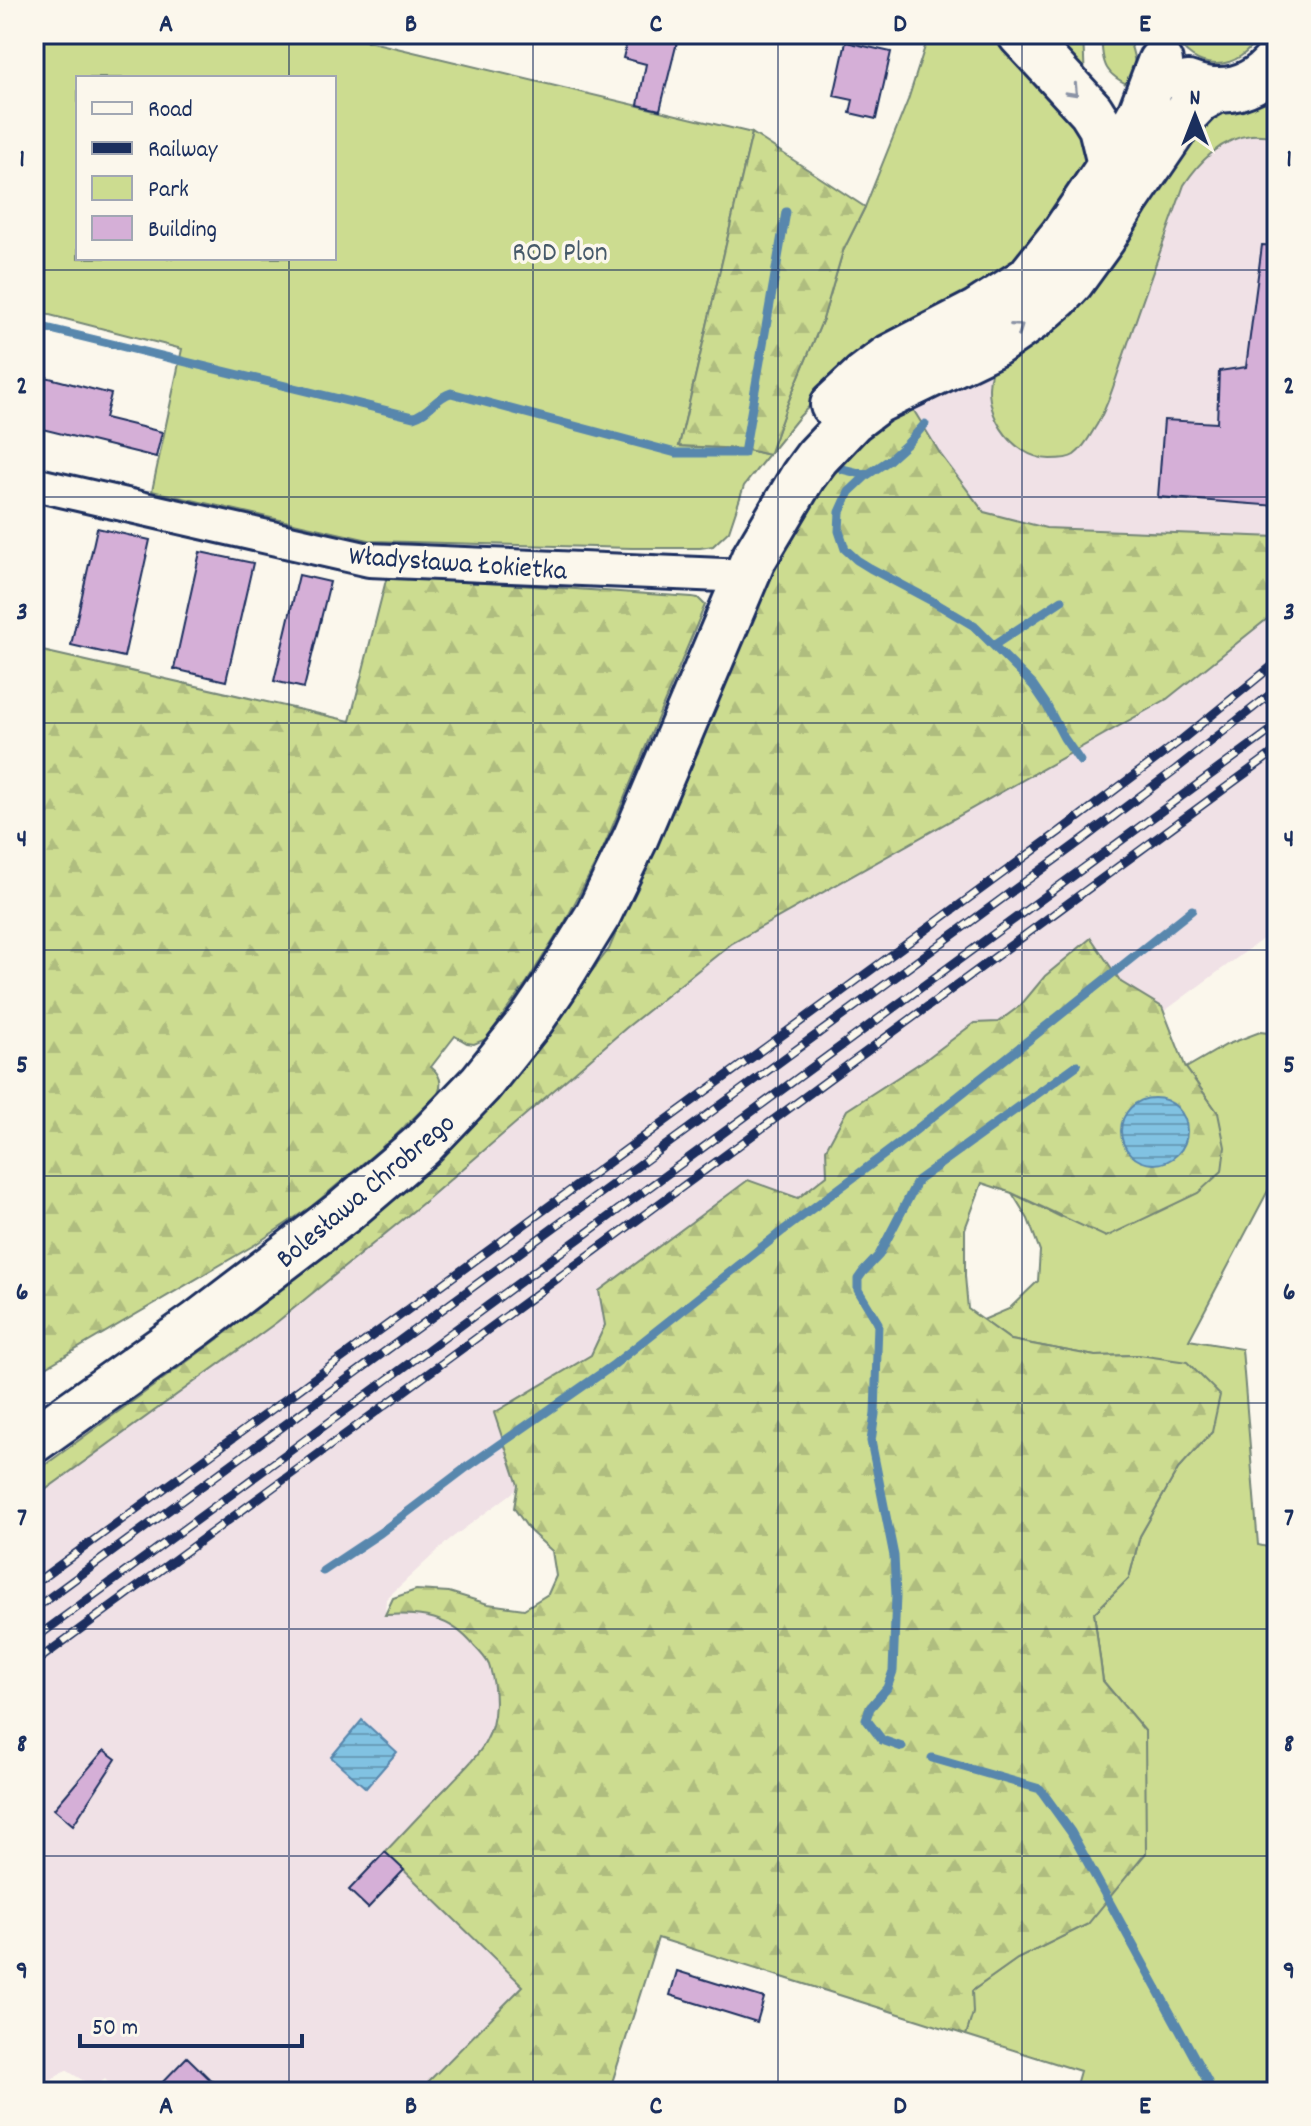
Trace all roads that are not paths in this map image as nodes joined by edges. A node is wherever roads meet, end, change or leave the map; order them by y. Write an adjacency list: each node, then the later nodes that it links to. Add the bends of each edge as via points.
1 (1020, 34): 4 (street, one-way to 4, via 1091,111 1101,127)
2 (1154, 48): 3 (street, via 1173,75 1189,85); 4 (street, Bolesława Chrobrego, via 1141,112)
3 (1254, 81): 6 (street, Bolesława Chrobrego, one-way to 3, via 803,476 858,415 995,344 1034,317 1071,282 1182,118 1199,100)
4 (1110, 164): 6 (street, Bolesława Chrobrego, via 1028,279 888,358 821,417 792,453 764,505)
5 (34, 484): 6 (street, Władysława Łokietka, via 369,560)
6 (749, 568): 7 (street, Bolesława Chrobrego, via 604,902 532,1019 481,1083 429,1139 345,1211)
7 (34, 1440)

